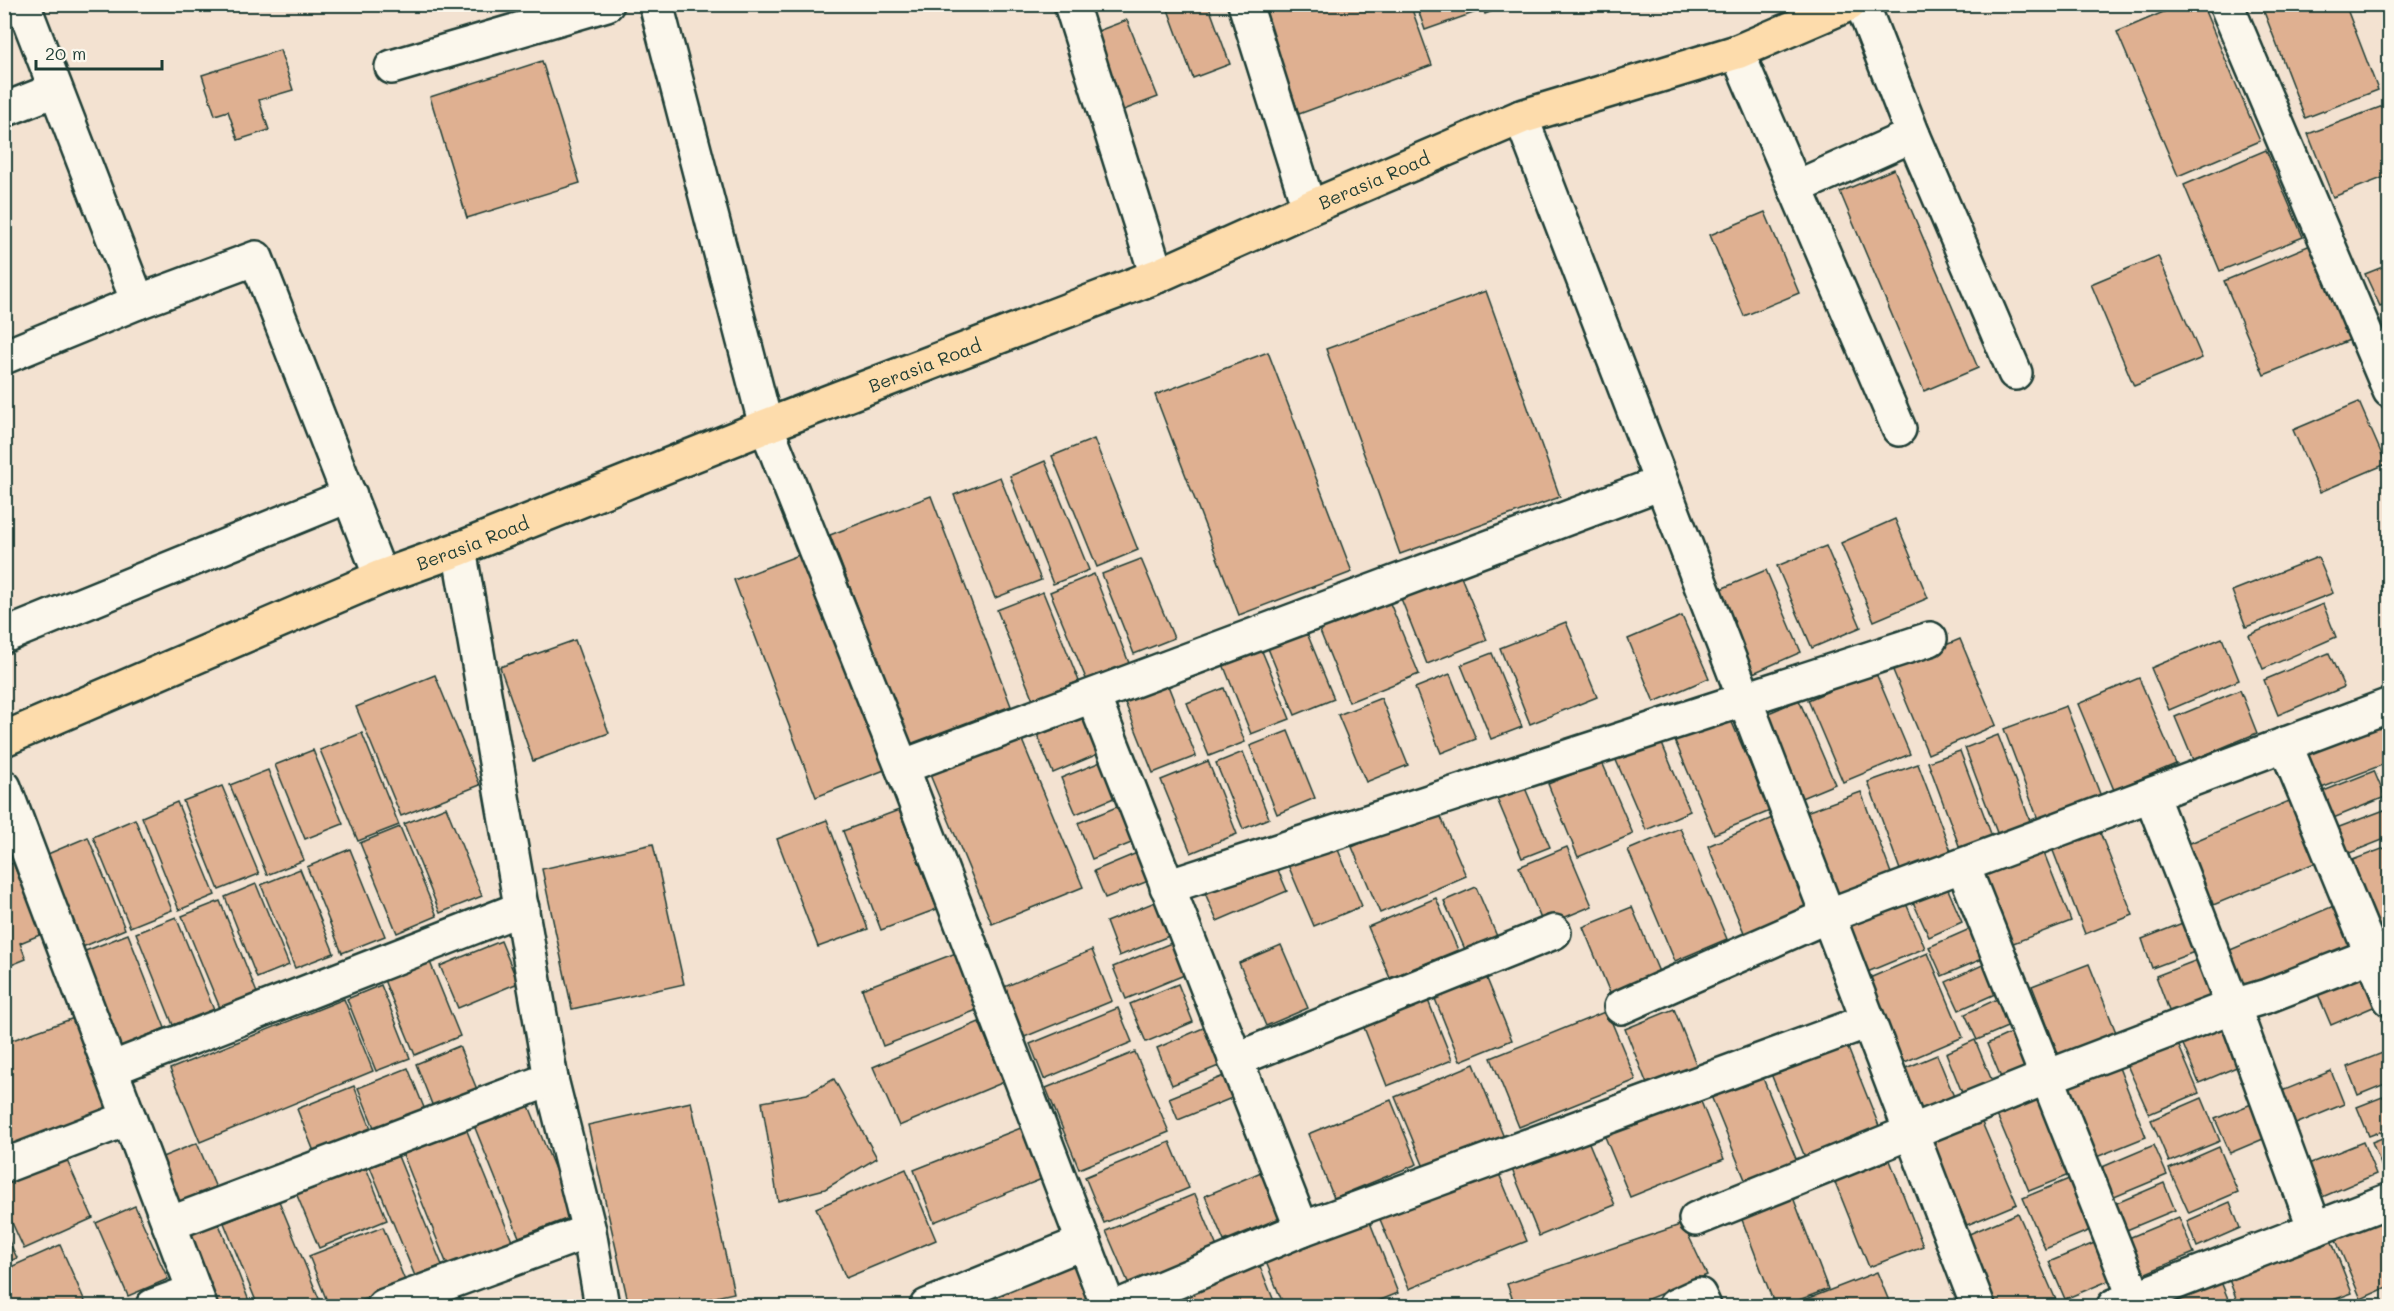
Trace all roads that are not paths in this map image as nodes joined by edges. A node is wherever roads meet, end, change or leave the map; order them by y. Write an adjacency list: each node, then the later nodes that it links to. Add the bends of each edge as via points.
1 (23, 4): 11 (street)
2 (607, 4): 10 (street)
3 (656, 4): 22 (street)
4 (1071, 4): 17 (street)
5 (1245, 4): 16 (street)
6 (1849, 4): 9 (main road, Berasia Road)
7 (1862, 4): 14 (street)
8 (2226, 4): 21 (street)
9 (1737, 52): 13 (main road, Berasia Road); 15 (street)
10 (392, 67)
11 (55, 90): 12 (street); 18 (street)
12 (4, 110)
13 (1521, 117): 16 (main road, Berasia Road); 24 (street)
14 (1913, 135): 15 (street); 20 (street)
15 (1795, 188): 23 (street)
16 (1309, 208): 17 (main road, Berasia Road)
17 (1157, 276): 22 (main road, Berasia Road)
18 (138, 302): 19 (street); 25 (street, via 256,258)
19 (4, 357)
20 (2015, 373)
21 (2390, 391)
22 (766, 426): 26 (main road, Berasia Road); 35 (street)
23 (1899, 429)
24 (1661, 483): 30 (street); 31 (street)
25 (350, 495): 27 (street); 28 (street)
26 (459, 549): 27 (main road, Berasia Road); 40 (street)
27 (381, 577): 33 (main road, Berasia Road)
28 (4, 636)
29 (1930, 639): 31 (street)
30 (1093, 696): 35 (street); 39 (street)
31 (1744, 699): 39 (street); 41 (street)
32 (2390, 705): 34 (street)
33 (4, 739)
34 (2285, 744): 37 (street); 43 (street)
35 (902, 767): 61 (street)
36 (4, 787): 49 (street)
37 (2151, 795): 38 (street); 45 (street)
38 (1963, 866): 41 (street); 50 (street)
39 (1167, 887): 48 (street)
40 (522, 908): 49 (street); 51 (street)
41 (1827, 916): 46 (street); 47 (street)
42 (1554, 932): 48 (street)
43 (2381, 950): 44 (street); 45 (street)
44 (2390, 999)
45 (2233, 1006): 50 (street); 59 (street)
46 (1621, 1007)
47 (1868, 1021): 53 (street); 58 (street)
48 (1235, 1060): 58 (street)
49 (111, 1069): 52 (street)
50 (2047, 1077): 53 (street); 63 (street)
51 (551, 1079): 57 (street); 60 (street)
52 (129, 1118): 54 (street); 57 (street)
53 (1910, 1132): 56 (street); 72 (street)
54 (4, 1166)
55 (2390, 1200): 59 (street)
56 (1696, 1219)
57 (169, 1224): 62 (street)
58 (1302, 1229): 69 (street)
59 (2315, 1229): 63 (street)
60 (589, 1231): 65 (street); 66 (street)
61 (1084, 1242): 67 (street); 68 (street)
62 (197, 1298): 64 (street)
63 (2124, 1302)
64 (153, 1306)
65 (384, 1306)
66 (602, 1306)
67 (927, 1306)
68 (1108, 1306)
69 (1119, 1306)
70 (1675, 1306): 71 (street, via 1699,1295)
71 (1704, 1306)
72 (1978, 1306)

